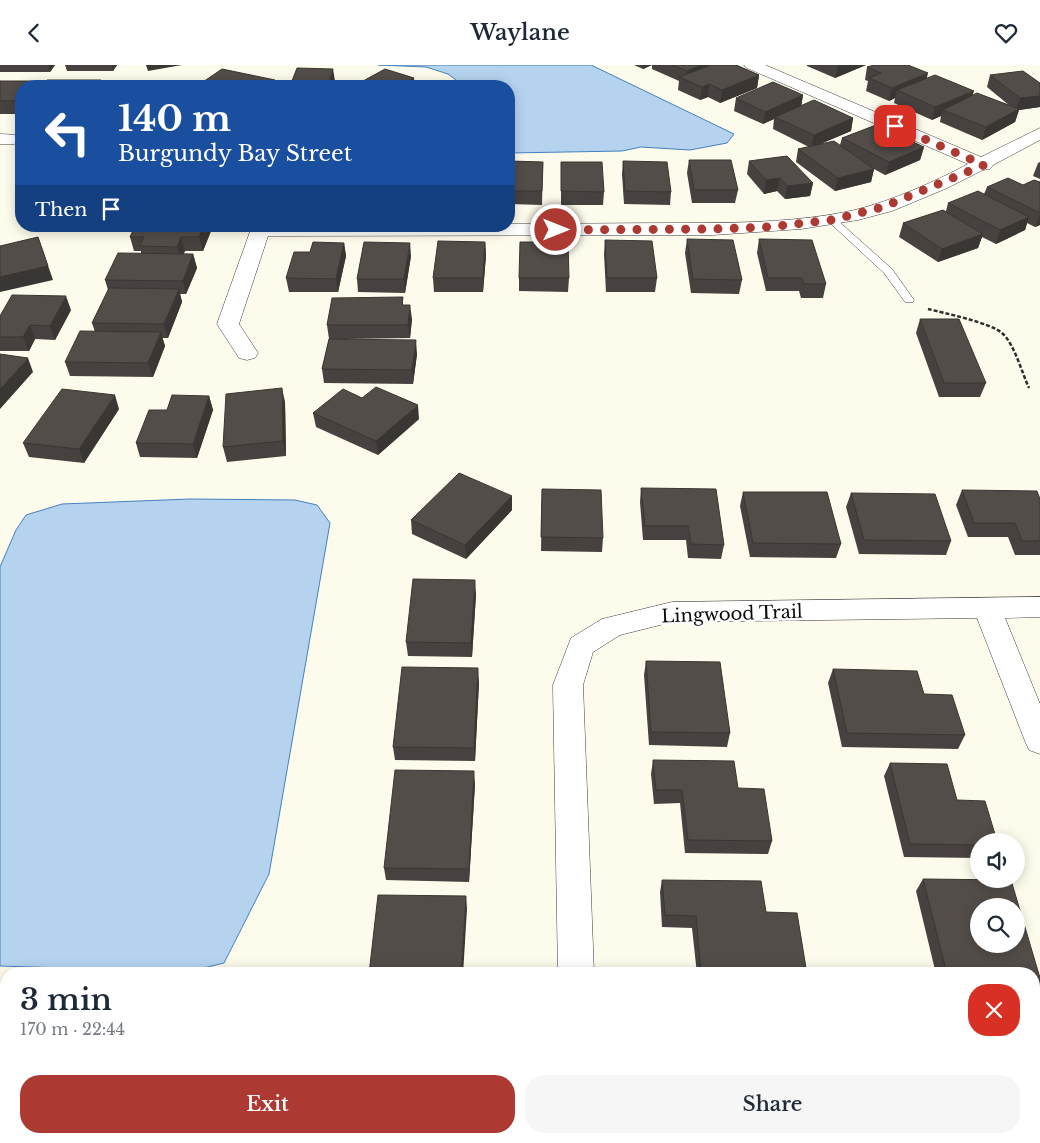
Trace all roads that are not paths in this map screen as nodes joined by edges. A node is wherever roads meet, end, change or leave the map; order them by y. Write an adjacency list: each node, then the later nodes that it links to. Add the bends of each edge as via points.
1 (752, 65): 3 (street)
2 (1040, 133): 3 (street)
3 (984, 165): 4 (street, via 883,207)
4 (832, 220): 5 (street, via 713,229); 7 (lane, via 888,271)
5 (515, 229)
6 (261, 232): 8 (street, via 228,324)
7 (909, 300)
8 (246, 353)
9 (1040, 607): 10 (street, Lingwood Trail)
10 (987, 608): 11 (street); 12 (street, Lingwood Trail, via 672,613 612,626 581,646 568,685)
11 (1040, 741)
12 (576, 967)

